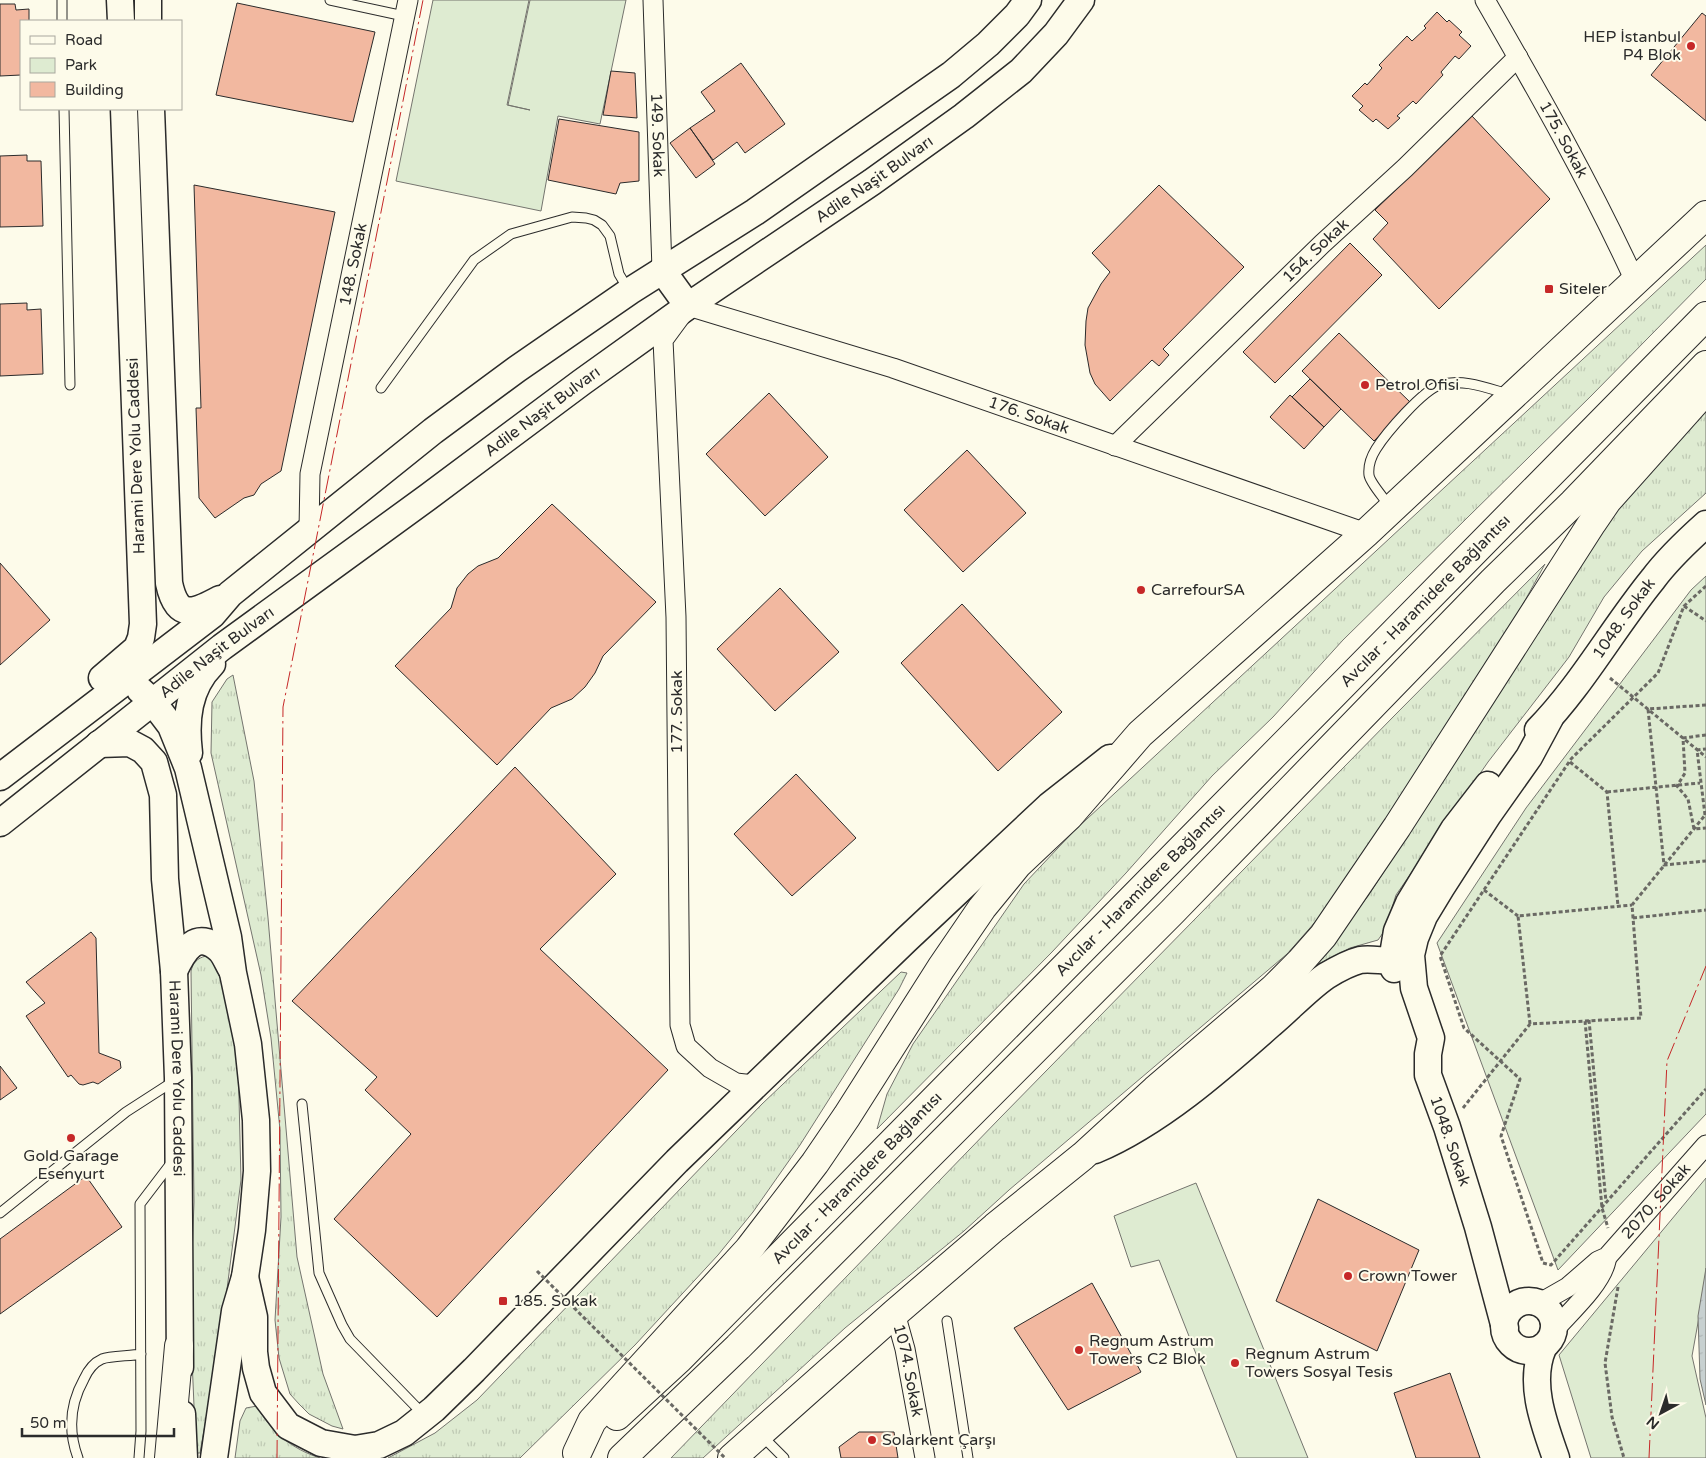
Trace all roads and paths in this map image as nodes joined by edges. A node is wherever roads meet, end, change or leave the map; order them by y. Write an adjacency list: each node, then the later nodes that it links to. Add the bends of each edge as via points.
1 (62, 0): 10 (lane)
2 (120, 0): 11 (main road)
3 (148, 0): 12 (main road)
4 (330, 0): 9 (lane)
5 (653, 0): 20 (street, 149. Sokak)
6 (1028, 0): 17 (main road, Adile Naşit Bulvarı, via 988,44 951,75)
7 (1081, 0): 18 (main road, Adile Naşit Bulvarı, via 1056,34 1022,71)
8 (1485, 0): 13 (street, 175. Sokak)
9 (406, 8): 33 (street, 148. Sokak, via 310,474)
10 (62, 20)
11 (121, 20)
12 (148, 20)
13 (1518, 57): 21 (street, 175. Sokak, via 1615,236); 30 (street, 154. Sokak)
14 (64, 110): 26 (lane)
15 (124, 110): 52 (main road, Harami Dere Yolu Caddesi, via 143,610 141,638 137,648 58,717)
16 (151, 110): 36 (main road, Harami Dere Yolu Caddesi, via 169,583 176,603 183,609 194,611)
17 (848, 147): 18 (main road); 20 (main road, Adile Naşit Bulvarı, via 755,212)
18 (872, 182): 23 (main road, Adile Naşit Bulvarı)
19 (1706, 215): 21 (highway)
20 (662, 270): 22 (main road, Adile Naşit Bulvarı); 23 (main road)
21 (1635, 281): 29 (highway)
22 (630, 291): 27 (lane, via 619,274 610,236 594,220 572,218 511,234 474,260); 33 (main road, Adile Naşit Bulvarı, via 433,431)
23 (688, 306): 30 (street, 176. Sokak, via 894,368); 39 (main road, Adile Naşit Bulvarı); 80 (street, 177. Sokak, via 662,340 676,617 680,1025 686,1046 710,1068 736,1083)
24 (1706, 316): 103 (highway, Avcılar - Haramidere Bağlantısı, via 679,1359)
25 (1706, 365): 109 (highway, via 1165,919)
26 (70, 385)
27 (381, 388)
28 (1706, 390): 86 (highway, via 1592,523 1398,827 1323,936 1273,989)
29 (1513, 395): 31 (highway); 31 (lane, via 1463,382 1441,384 1427,392 1375,450 1369,464 1369,477)
30 (1115, 446): 34 (street, 176. Sokak)
31 (1392, 509): 34 (highway)
32 (1706, 524): 40 (main road, 1048. Sokak, via 1653,578)
33 (309, 530): 36 (main road, Adile Naşit Bulvarı)
34 (1366, 533): 46 (highway)
35 (1706, 586): 37 (path)
36 (230, 594): 41 (main road, Adile Naşit Bulvarı, via 212,615)
37 (1684, 606): 38 (path); 42 (path, via 1658,672)
38 (1706, 621)
39 (252, 625): 43 (main road, Adile Naşit Bulvarı); 56 (main road, via 207,670 193,693 187,734)
40 (1592, 664): 42 (path); 73 (main road, 1048. Sokak, via 1454,829 1402,917 1397,931)
41 (116, 688): 43 (main road, via 134,686); 52 (main road, Adile Naşit Bulvarı)
42 (1633, 697): 45 (path); 54 (path)
43 (152, 701): 49 (main road, Adile Naşit Bulvarı); 56 (main road, via 171,726)
44 (1706, 705): 45 (path)
45 (1648, 709): 48 (path); 59 (path)
46 (1140, 734): 80 (main road, via 1049,806); 103 (highway, via 1069,816 1018,864 982,908 815,1164 749,1249 592,1421)
47 (1706, 735): 48 (path)
48 (1683, 738): 51 (path); 58 (path, via 1684,773)
49 (99, 744): 62 (main road, Adile Naşit Bulvarı); 74 (main road, Harami Dere Yolu Caddesi, via 130,743 143,750 154,762 159,777 163,795 165,879)
50 (1706, 749): 51 (path)
51 (1697, 750): 53 (path); 57 (path)
52 (27, 756): 55 (main road, Adile Naşit Bulvarı)
53 (1706, 757)
54 (1570, 762): 60 (path); 67 (path)
55 (0, 776)
56 (191, 779): 75 (main road, via 228,937)
57 (1700, 783): 58 (path); 61 (path)
58 (1677, 786): 59 (path); 64 (path, via 1688,799)
59 (1656, 788): 60 (path); 66 (path)
60 (1607, 792): 69 (path)
61 (1706, 815): 64 (path)
62 (0, 823)
63 (1706, 828): 64 (path)
64 (1694, 829): 66 (path)
65 (1706, 861): 66 (path)
66 (1664, 865): 68 (path)
67 (1484, 890): 71 (path); 78 (path, via 1440,956 1464,1028)
68 (1632, 905): 69 (path); 72 (path)
69 (1618, 906): 71 (path)
70 (1706, 910): 72 (path)
71 (1518, 916): 77 (path)
72 (1634, 918): 76 (path, via 1641,1018)
73 (1402, 958): 83 (main road, 1048. Sokak, via 1396,985 1416,1044 1428,1054 1428,1075); 86 (main road, via 1361,960 1325,977 1242,1049 1147,1124)
74 (174, 971): 75 (main road, via 190,945 199,941 221,951); 79 (main road, Harami Dere Yolu Caddesi)
75 (233, 973): 92 (main road, via 248,1044 256,1120 257,1171)
76 (1589, 1020): 77 (path); 87 (path)
77 (1530, 1024): 78 (path)
78 (1500, 1062): 83 (path); 87 (path, via 1520,1079 1501,1136 1543,1263 1552,1265)
79 (178, 1078): 85 (main road, Harami Dere Yolu Caddesi); 88 (lane, via 126,1112)
80 (754, 1085): 100 (main road)
81 (1706, 1089): 87 (path)
82 (302, 1104): 100 (lane, via 319,1273 350,1339)
83 (1447, 1128): 89 (main road, 1048. Sokak)
84 (1706, 1145): 90 (street, 2070. Sokak)
85 (179, 1152): 98 (main road, Harami Dere Yolu Caddesi); 99 (lane, via 140,1204)
86 (1082, 1156): 94 (highway)
87 (1606, 1202)
88 (0, 1213)
89 (1478, 1226): 93 (main road, via 1513,1290); 96 (main road)
90 (1607, 1257): 93 (street, via 1568,1287); 97 (street, via 1593,1286)
91 (537, 1271): 110 (path, bridge)
92 (245, 1277): 100 (main road, via 254,1316 258,1376 263,1393 288,1426 321,1443 355,1449 379,1445 404,1433); 108 (main road, via 235,1311)
93 (1534, 1302): 96 (main road, via 1517,1304 1508,1311 1504,1322); 97 (main road, via 1549,1310 1554,1319)
94 (895, 1313): 102 (highway); 113 (street, 1074. Sokak)
95 (946, 1321): 114 (lane)
96 (1506, 1333): 97 (main road, via 1510,1344 1532,1352); 101 (main road, via 1524,1386)
97 (1549, 1339): 101 (main road, via 1537,1370)
98 (179, 1346): 106 (highway); 107 (main road, Harami Dere Yolu Caddesi)
99 (141, 1354): 104 (lane, via 103,1359 90,1368 72,1410 72,1436); 105 (lane)
100 (425, 1416)
101 (1545, 1426): 115 (main road)
102 (760, 1433): 111 (highway); 112 (lane)
103 (574, 1455)
104 (78, 1458)
105 (139, 1458)
106 (169, 1458)
107 (184, 1458)
108 (214, 1458)
109 (622, 1458)
110 (725, 1458)
111 (732, 1458)
112 (784, 1458)
113 (925, 1458)
114 (968, 1458)
115 (1556, 1458)

